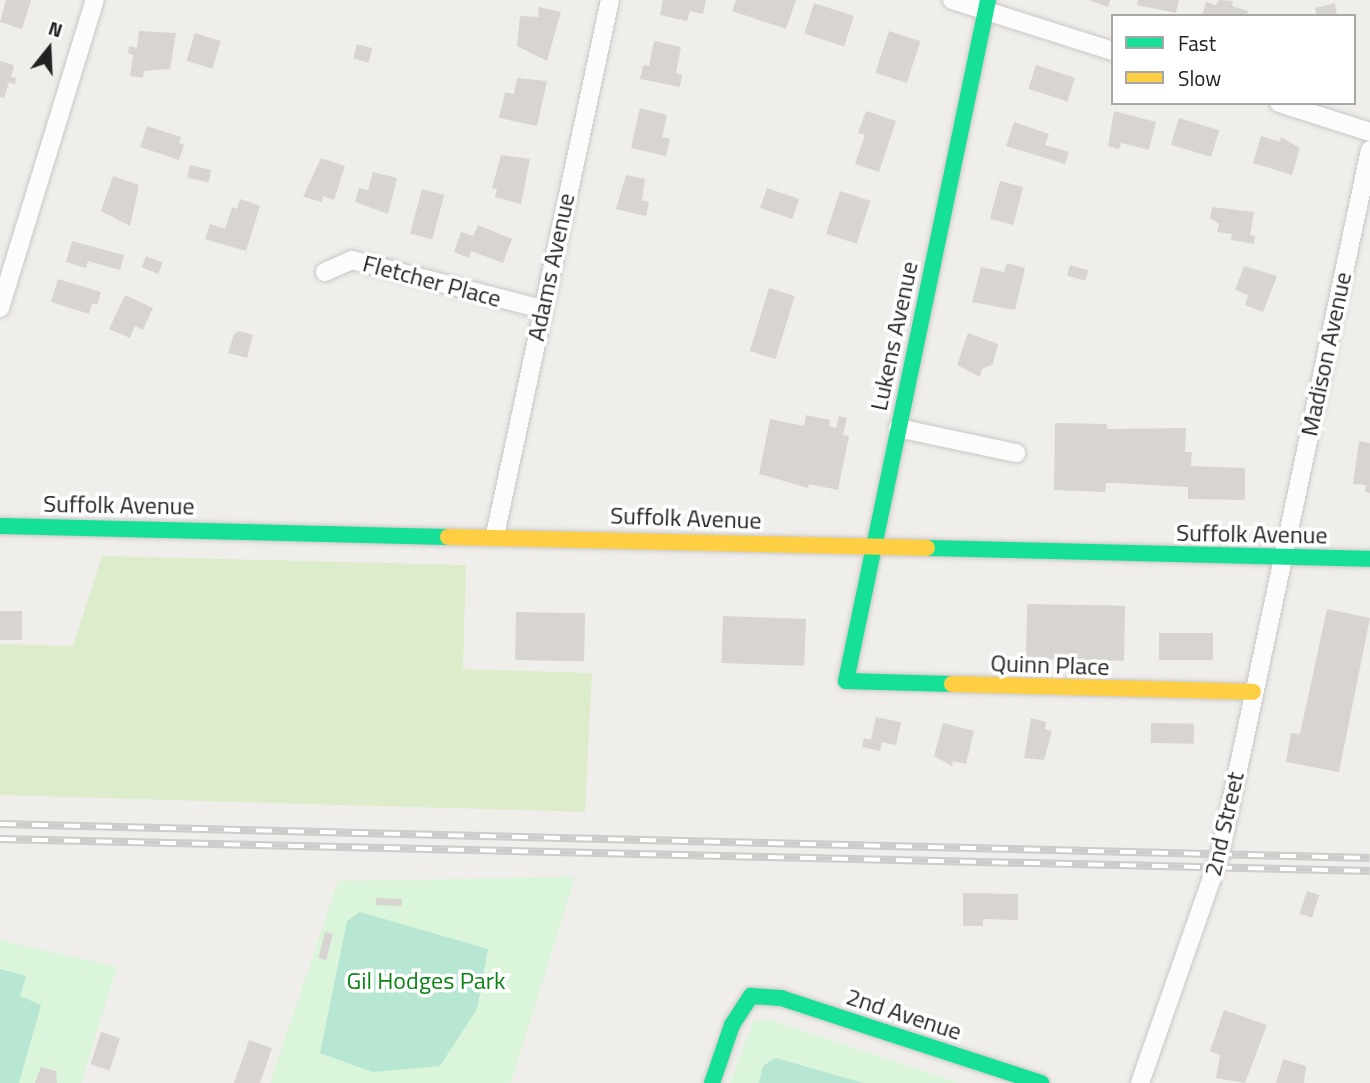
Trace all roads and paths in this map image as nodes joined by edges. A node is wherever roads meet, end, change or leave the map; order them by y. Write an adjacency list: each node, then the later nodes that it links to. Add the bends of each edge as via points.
1 (95, 0): 10 (street)
2 (610, 0): 11 (street, Adams Avenue)
3 (953, 0): 4 (street)
4 (987, 5): 5 (street); 12 (street, Lukens Avenue)
5 (1111, 50)
6 (1285, 105): 7 (street)
7 (1370, 132)
8 (1370, 150): 17 (street, Madison Avenue)
9 (325, 272): 11 (street, Fletcher Place, via 352,260)
10 (0, 308)
11 (541, 309): 15 (street, Adams Avenue)
12 (898, 428): 13 (street); 16 (street, Lukens Avenue)
13 (1016, 453)
14 (0, 526): 15 (street, Suffolk Avenue)
15 (495, 535): 16 (street, Suffolk Avenue)
16 (873, 548): 17 (street, Suffolk Avenue); 19 (street, Lukens Avenue)
17 (1283, 558): 18 (street, Suffolk Avenue); 20 (street, 2nd Street)
18 (1370, 559)
19 (846, 681): 20 (street, Quinn Place)
20 (1253, 692): 23 (street, 2nd Street, via 1216,867)
21 (712, 1083): 22 (street, 2nd Avenue, via 732,1025 751,996 781,998)
22 (1041, 1083)
23 (1140, 1083)

